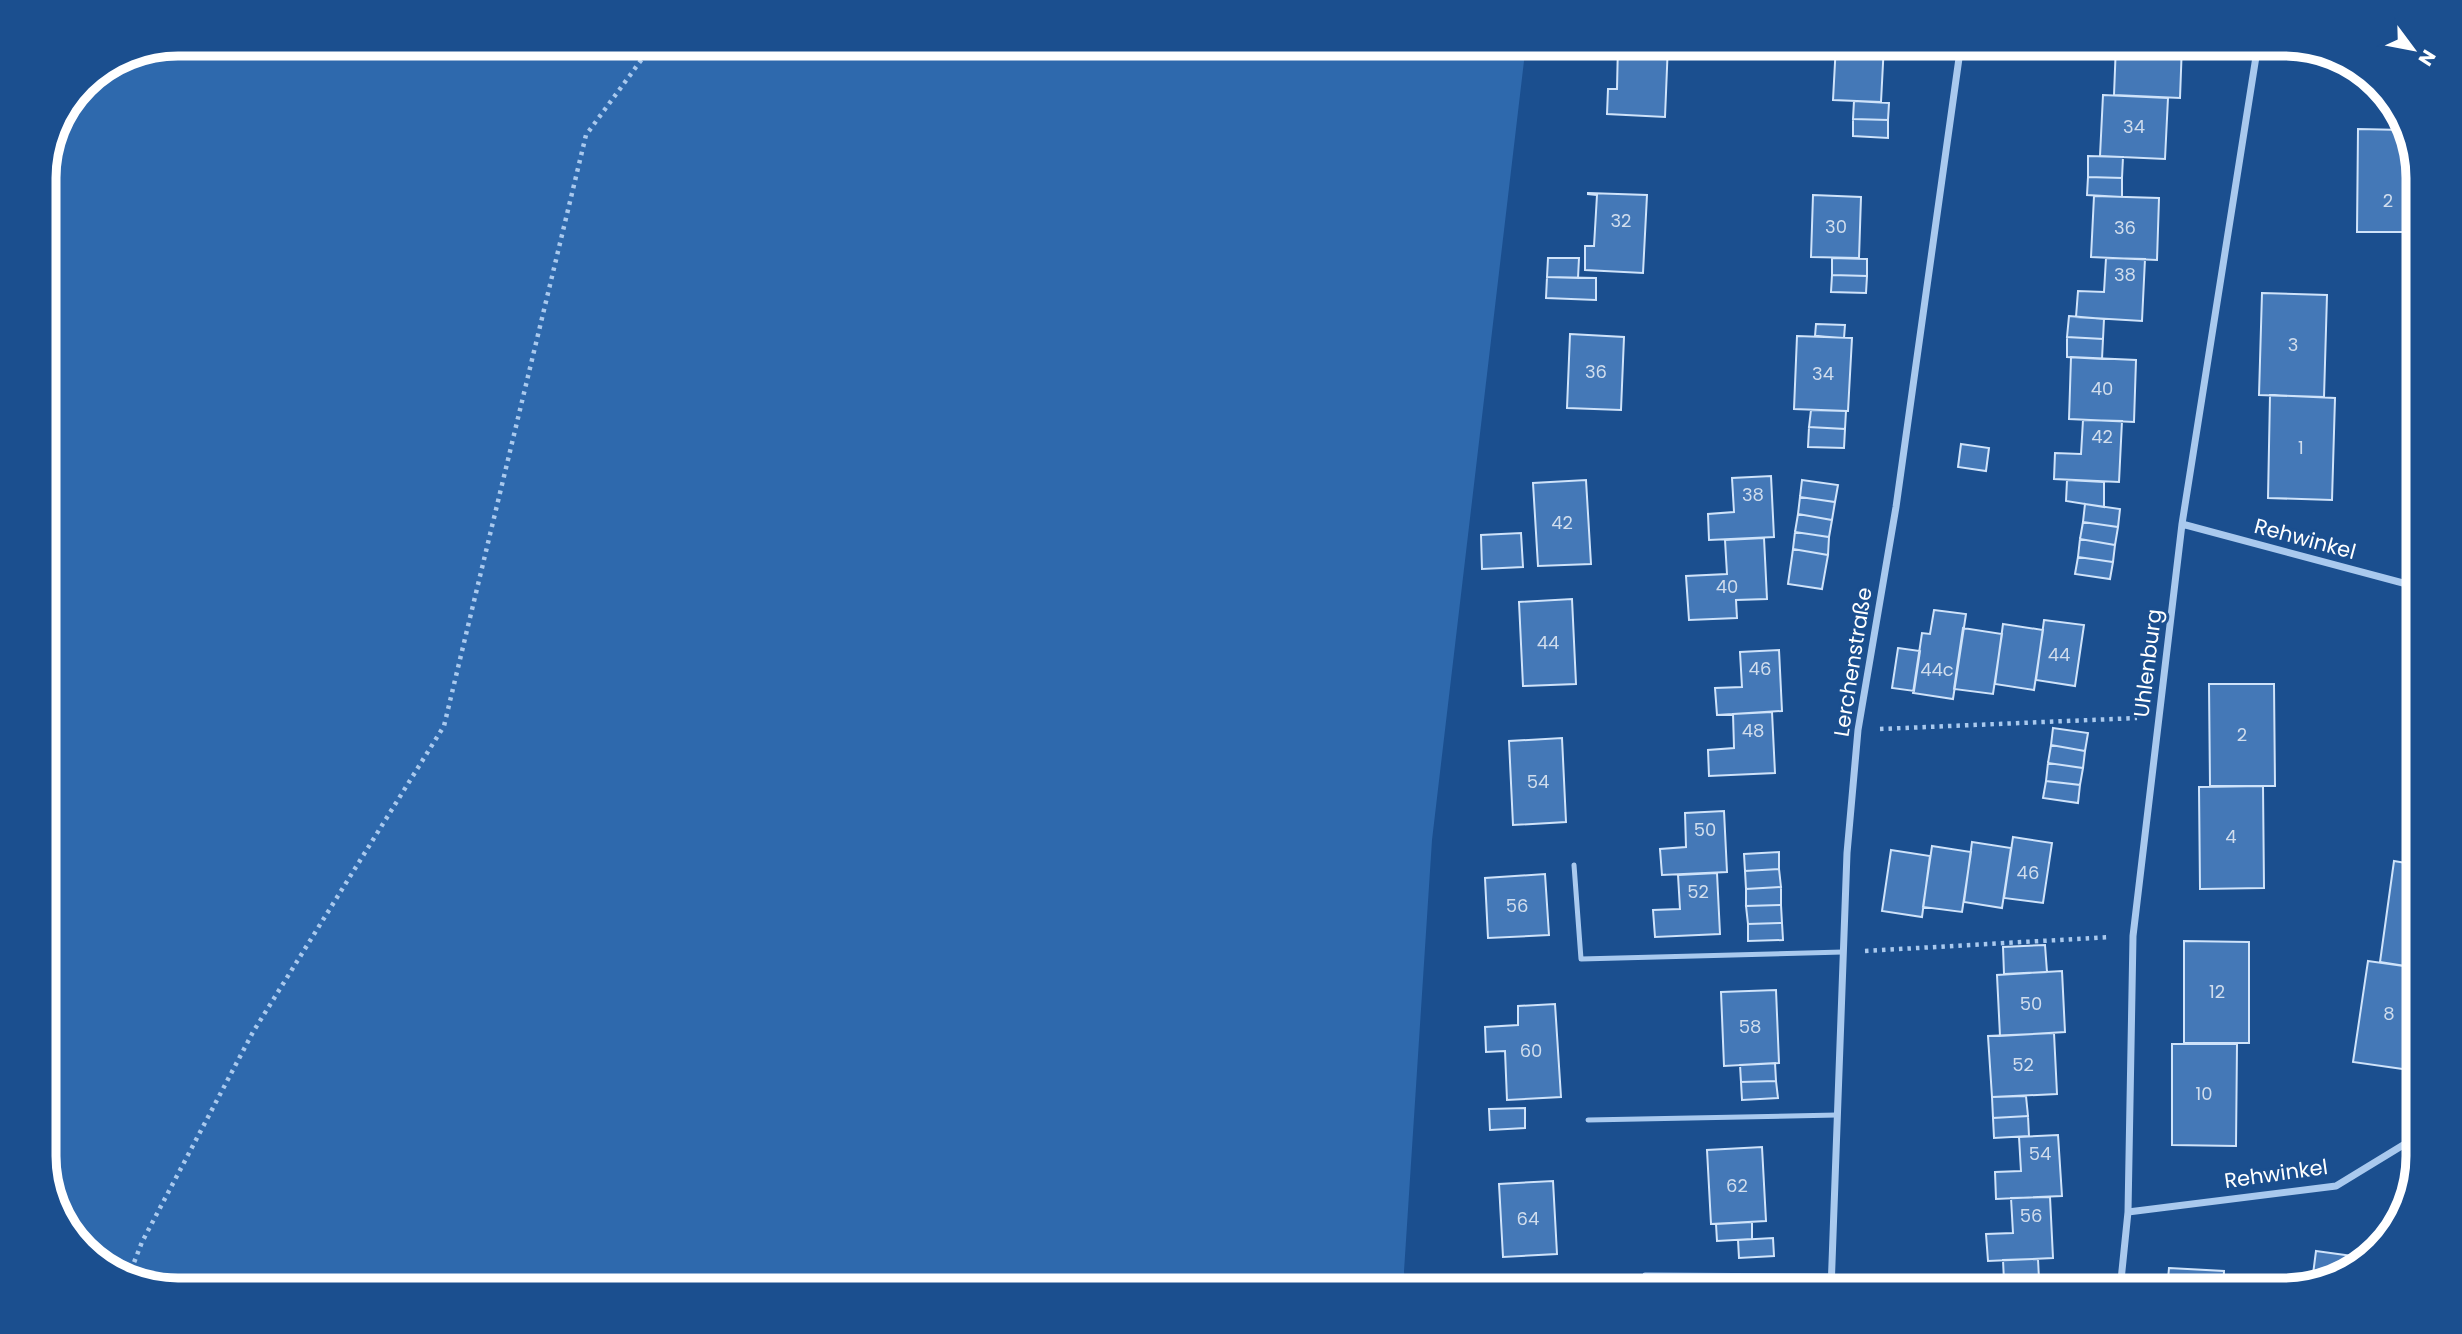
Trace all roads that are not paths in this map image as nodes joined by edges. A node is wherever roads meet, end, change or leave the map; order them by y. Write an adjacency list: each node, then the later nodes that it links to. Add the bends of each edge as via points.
1 (1959, 56): 6 (street, Lerchenstraße, via 1896,507 1858,730)
2 (2256, 56): 3 (street, Uhlenburg)
3 (2182, 524): 4 (street, Rehwinkel); 10 (street, Uhlenburg, via 2133,936)
4 (2406, 584)
5 (1574, 865): 6 (lane, via 1581,960)
6 (1843, 952): 7 (street, Lerchenstraße)
7 (1837, 1115): 8 (lane); 12 (street, Lerchenstraße)
8 (1588, 1120)
9 (2406, 1143): 10 (street, Rehwinkel, via 2336,1186)
10 (2127, 1212): 13 (street, Uhlenburg)
11 (1645, 1275): 12 (lane)
12 (1831, 1276)
13 (2121, 1278)

